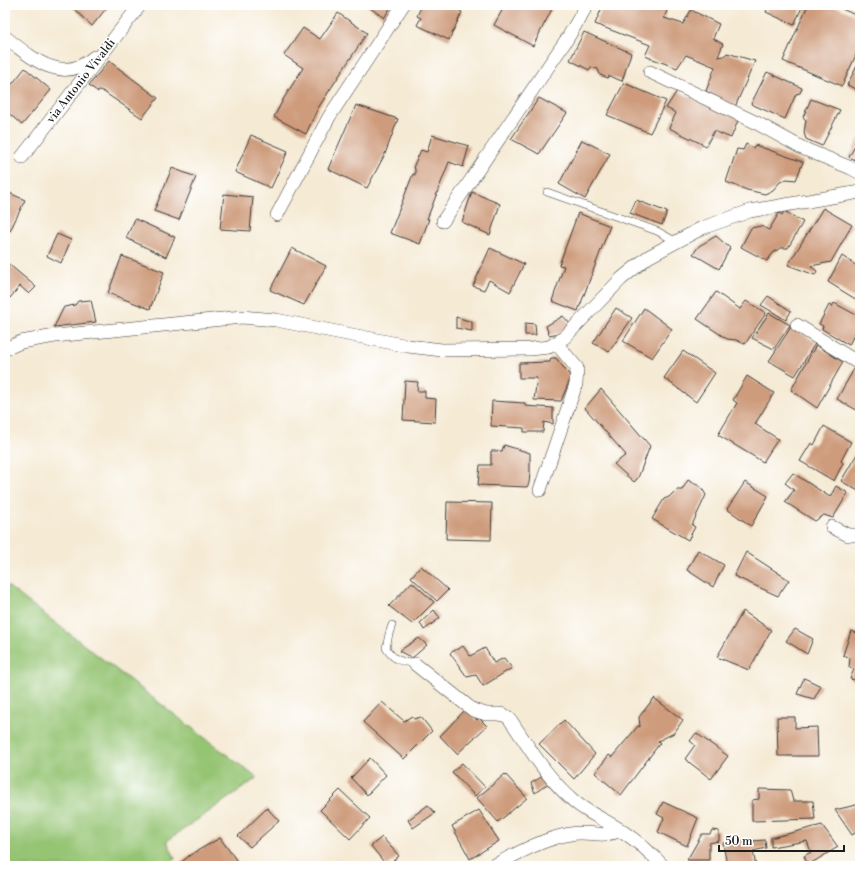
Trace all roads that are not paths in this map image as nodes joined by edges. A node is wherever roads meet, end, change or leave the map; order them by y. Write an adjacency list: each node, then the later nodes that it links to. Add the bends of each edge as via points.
1 (140, 5): 5 (street, via Antonio Vivaldi)
2 (403, 5): 11 (street, via 329,117)
3 (587, 5): 12 (street, via 567,39)
4 (5, 37): 5 (street, via 36,61 63,70 77,69 89,62)
5 (114, 38): 7 (street, via Antonio Vivaldi)
6 (650, 72): 8 (street, via 755,122 802,148)
7 (22, 157)
8 (860, 173)
9 (547, 192): 13 (lane, via 657,231)
10 (860, 192): 13 (street, via 750,211 702,228)
11 (277, 215)
12 (443, 221)
13 (675, 241): 15 (street, via 648,257 621,279 564,338)
14 (797, 325): 17 (street)
15 (556, 343): 16 (street, via 549,347 531,349 442,350 408,346 276,320 242,317 55,336 21,342); 18 (street, via 577,368 576,384)
16 (5, 349)
17 (860, 364)
18 (540, 490)
19 (832, 527): 20 (street, via 848,535)
20 (860, 535)
21 (392, 625): 22 (lane, via 388,634 388,652 401,661)
22 (415, 664): 23 (street, via 473,710 509,718 553,781 595,816)
23 (621, 830): 24 (street, via 611,834 571,833 551,838); 25 (street)
24 (493, 866)
25 (664, 866)

